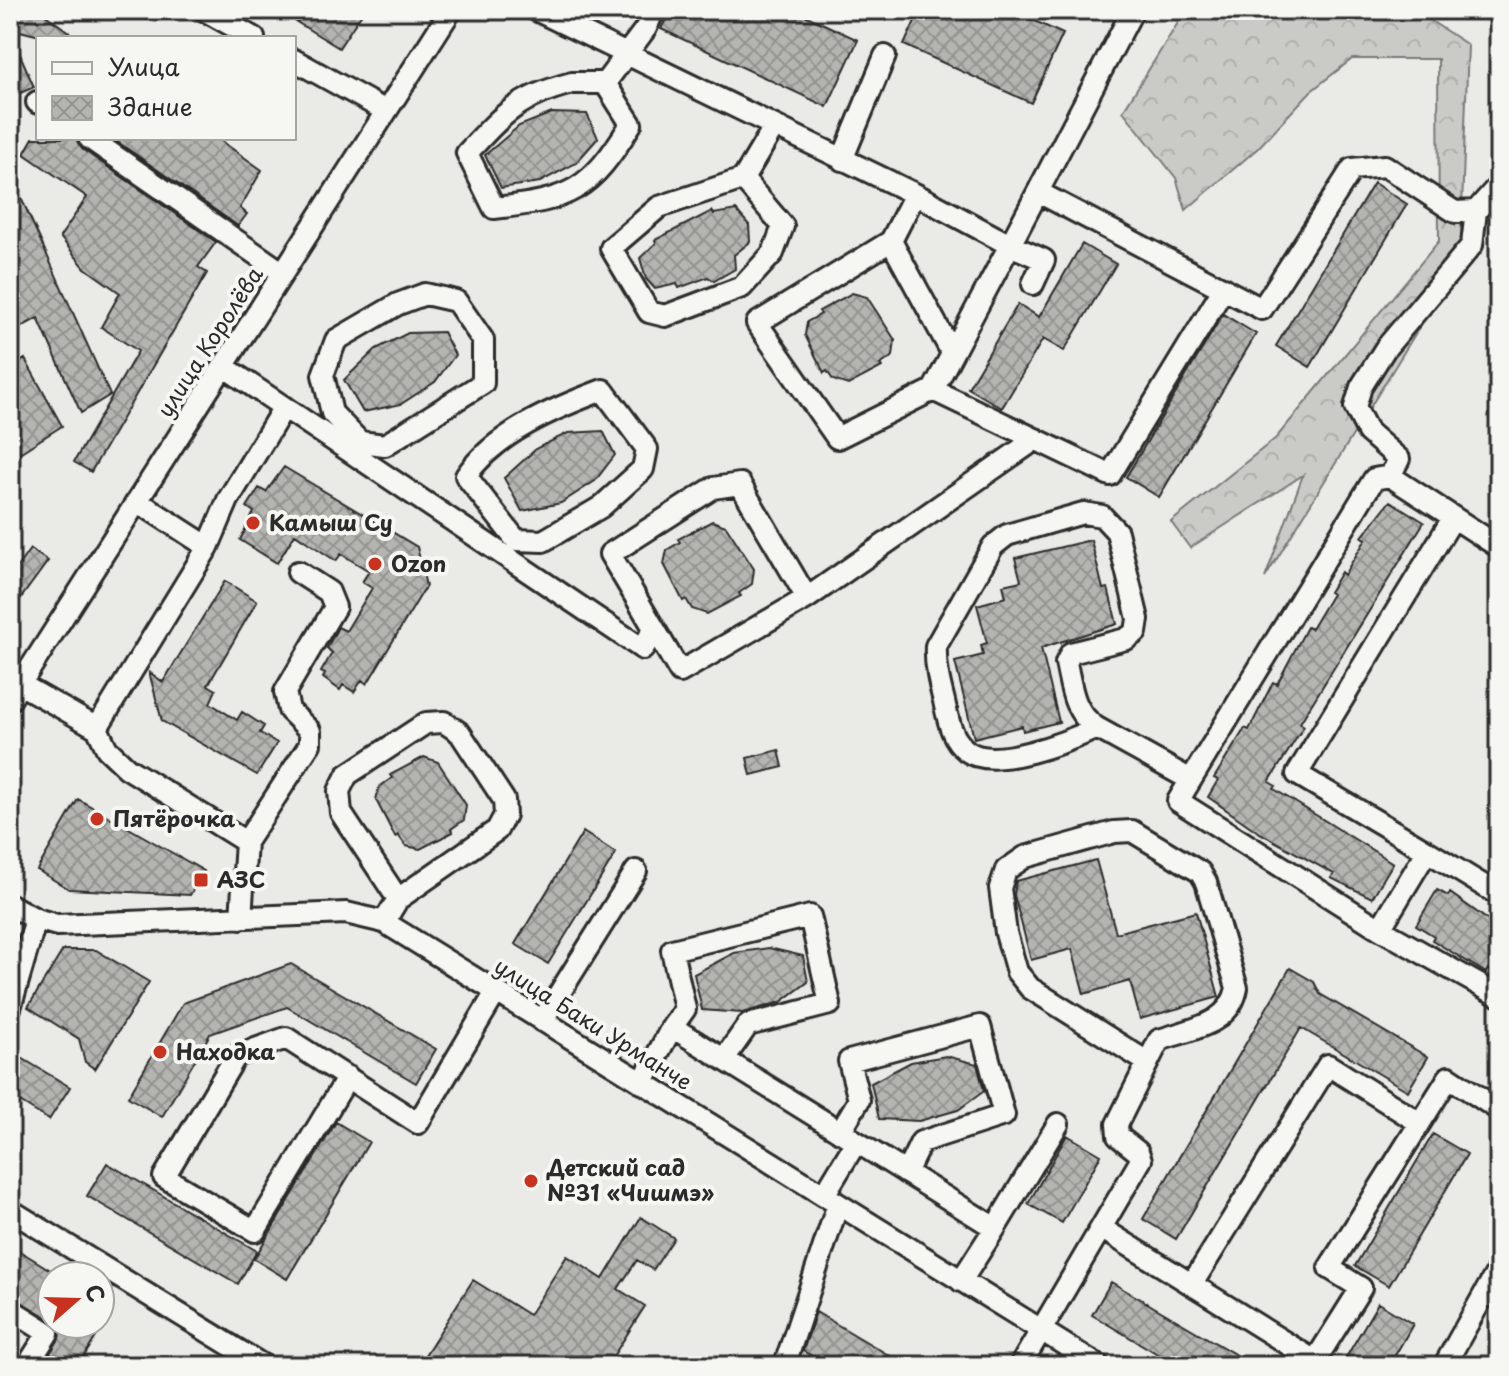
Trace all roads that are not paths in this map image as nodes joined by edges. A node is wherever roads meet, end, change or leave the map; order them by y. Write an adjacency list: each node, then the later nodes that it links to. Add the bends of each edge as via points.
1 (204, 10): 6 (street)
2 (451, 10): 11 (street, улица Королёва)
3 (536, 10): 7 (street)
4 (654, 10): 7 (street)
5 (1133, 10): 17 (street)
6 (250, 36)
7 (624, 53): 10 (street); 12 (street)
8 (885, 56): 14 (street)
9 (296, 61): 11 (street)
10 (605, 83): 10 (street, via 631,124 612,154 581,188 547,203 494,208 467,153 503,114 534,93 572,83)
11 (386, 111): 22 (street, улица Королёва)
12 (774, 127): 14 (street); 15 (street)
13 (92, 140): 22 (street)
14 (842, 160): 18 (street)
15 (743, 179): 15 (street, via 783,226 773,253 742,287 665,316 649,312 611,248 659,207)
16 (1499, 185): 19 (street)
17 (1038, 192): 21 (street); 24 (street)
18 (915, 194): 20 (street); 21 (street)
19 (1476, 211): 24 (street, via 1455,212 1385,166 1352,169 1262,309); 31 (street, via 1472,245 1385,349 1361,387 1355,407 1368,432 1399,459)
20 (891, 241): 25 (street); 27 (street, via 757,323 837,438)
21 (1010, 245): 23 (street, via 1044,260); 25 (street)
22 (283, 273): 26 (street, улица Королёва)
23 (1033, 284)
24 (1224, 288): 29 (street, via 1110,475)
25 (952, 353): 27 (street)
26 (223, 366): 28 (street); 32 (street, улица Королёва)
27 (933, 390): 29 (street)
28 (284, 407): 30 (street); 34 (street, via 228,500)
29 (1036, 439): 38 (street)
30 (354, 446): 30 (street, via 385,445 483,383 483,340 456,301 425,294 336,340 323,375 332,413); 36 (street)
31 (1390, 476): 33 (street); 43 (street, via 1374,479)
32 (137, 501): 34 (street); 40 (street, улица Королёва)
33 (1453, 518): 35 (street); 45 (street, via 1297,774)
34 (208, 547): 41 (street)
35 (1499, 547)
36 (510, 548): 36 (street, via 543,541 601,507 643,469 647,449 603,390 482,452 466,476); 39 (street, via 643,649)
37 (298, 572): 44 (street, via 329,592 335,607 285,692 289,710 310,731 310,744)
38 (807, 598): 39 (street, via 680,672); 39 (street, via 740,484 713,488 610,554)
39 (654, 628)
40 (15, 692): 41 (street)
41 (97, 728): 44 (street, via 107,749 127,768)
42 (1097, 728): 42 (street, via 1076,707 1066,663 1071,653 1126,639 1136,632 1138,619 1117,532 1102,516 1083,513 1007,535 993,546 936,646 935,663 951,732 978,757 998,759); 43 (street)
43 (1191, 780): 53 (street, via 1178,801)
44 (246, 842): 50 (street)
45 (1427, 851): 47 (street); 53 (street)
46 (636, 871): 57 (street)
47 (1499, 895)
48 (398, 899): 48 (street, via 497,830 505,815 504,800 460,733 444,722 426,723 400,740 347,775 339,791 341,813); 52 (street)
49 (10, 905): 51 (street, улица Баки Урманче)
50 (241, 918): 51 (street, улица Баки Урманче, via 57,925); 52 (street, улица Баки Урманче, via 346,913)
51 (36, 919): 56 (street)
52 (384, 922): 54 (street, улица Баки Урманче)
53 (1380, 929): 55 (street)
54 (496, 992): 57 (street, улица Баки Урманче); 61 (street, via 418,1123)
55 (1499, 996)
56 (10, 1008)
57 (542, 1021): 62 (street, улица Баки Урманче)
58 (672, 1027): 59 (street); 59 (street, via 685,1009 672,950 810,916 830,1004 748,1025); 62 (street)
59 (724, 1059): 66 (street)
60 (1147, 1062): 60 (street, via 1030,988 1017,972 1000,888 1006,870 1025,857 1132,831 1200,872 1206,882 1237,988 1234,1006 1218,1020 1159,1040); 71 (street, via 1117,1124 1118,1136 1141,1160)
61 (348, 1077): 61 (street, via 286,1038 236,1056 164,1177 255,1231)
62 (642, 1083): 68 (street, улица Баки Урманче)
63 (1499, 1110): 64 (street, via 1449,1077)
64 (1420, 1123): 74 (street, via 1328,1065); 74 (street, via 1329,1268 1361,1288 1315,1361)
65 (1058, 1124): 70 (street)
66 (848, 1137): 67 (street); 67 (street, via 859,1100 849,1061 980,1026 1004,1115 921,1142); 68 (street)
67 (906, 1173): 70 (street)
68 (831, 1200): 73 (street, улица Баки Урманче); 79 (street, via 786,1361)
69 (10, 1210): 78 (street)
70 (995, 1228): 73 (street)
71 (1101, 1228): 74 (street); 76 (street)
72 (1499, 1268): 82 (street)
73 (961, 1281): 76 (street, улица Баки Урманче)
74 (1192, 1284)
75 (10, 1309): 77 (street, via 48,1333)
76 (1043, 1331): 80 (street); 81 (street, улица Баки Урманче)
77 (27, 1366)
78 (264, 1366)
79 (792, 1366)
80 (1020, 1366)
81 (1099, 1366)
82 (1444, 1366)

